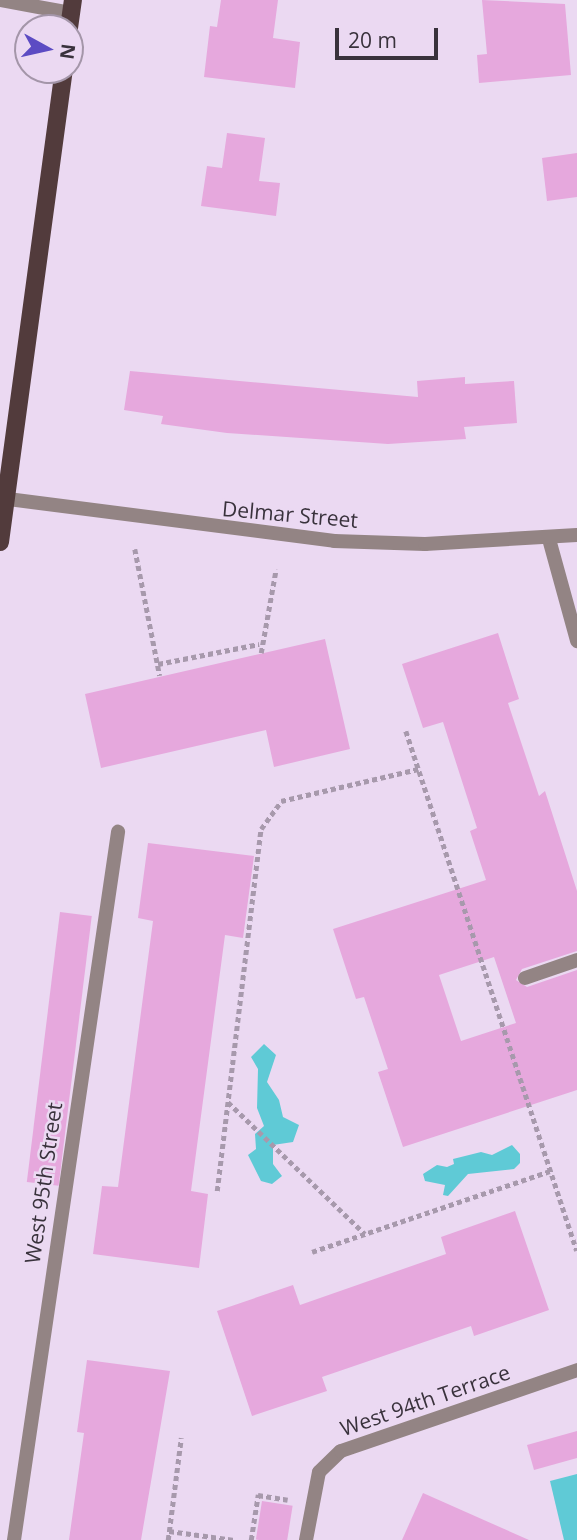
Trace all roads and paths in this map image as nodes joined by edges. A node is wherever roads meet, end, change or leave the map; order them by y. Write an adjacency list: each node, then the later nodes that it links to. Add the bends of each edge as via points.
1 (0, 0): 2 (street)
2 (71, 14)
3 (62, 84): 4 (main road)
4 (3, 498): 6 (street, Delmar Street, via 334,541); 7 (main road)
5 (577, 535): 6 (street, Delmar Street)
6 (549, 539): 10 (street)
7 (0, 542)
8 (135, 549): 13 (path)
9 (276, 569): 11 (path)
10 (577, 641)
11 (259, 644): 12 (path); 13 (path)
12 (261, 653)
13 (158, 664): 14 (path)
14 (160, 676)
15 (406, 732): 16 (path)
16 (418, 769): 20 (path, via 281,801 261,829); 21 (path)
17 (118, 832): 30 (street, West 95th Street)
18 (577, 960): 19 (street)
19 (525, 978)
20 (228, 1102): 22 (path); 23 (path)
21 (550, 1171): 23 (path); 24 (path)
22 (217, 1191)
23 (365, 1234): 25 (path)
24 (577, 1251)
25 (312, 1252)
26 (577, 1370): 28 (street, West 94th Terrace, via 341,1451 318,1472)
27 (181, 1438): 29 (path)
28 (312, 1503): 33 (path, via 258,1495); 34 (street, West 94th Terrace)
29 (169, 1531): 31 (path); 32 (path)
30 (13, 1540)
31 (168, 1540)
32 (234, 1540)
33 (251, 1540)
34 (306, 1540)

